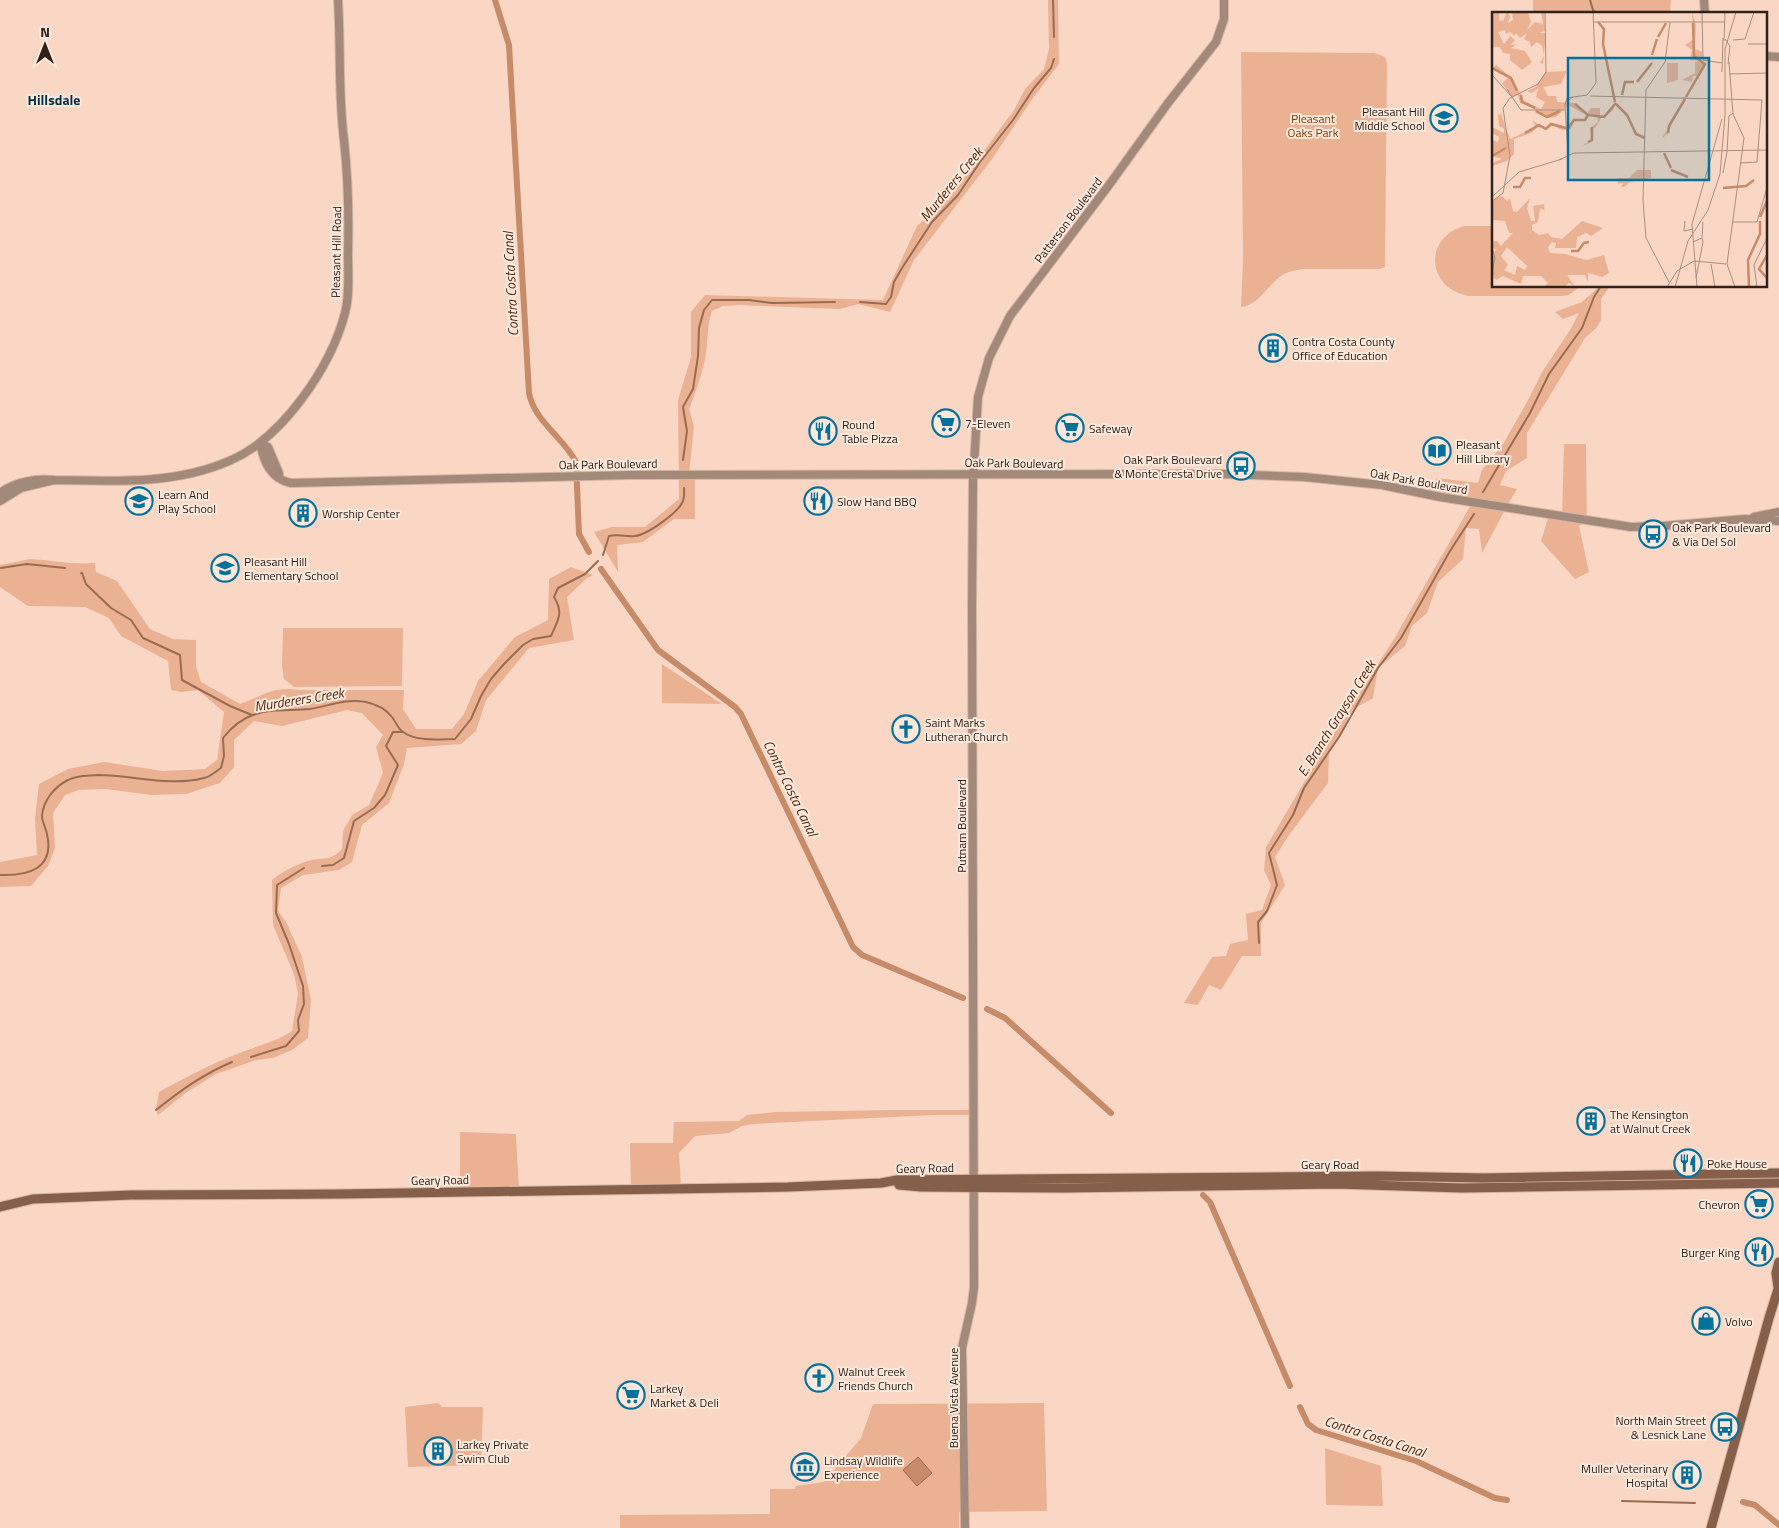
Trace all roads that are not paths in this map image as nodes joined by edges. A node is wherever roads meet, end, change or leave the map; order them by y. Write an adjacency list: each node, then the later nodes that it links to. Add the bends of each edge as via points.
1 (338, 0): 5 (street, Pleasant Hill Road, via 349,207 345,312 330,355 311,387)
2 (1224, 0): 6 (street, Patterson Boulevard, via 1224,20 1216,42 1010,316 989,358 978,397)
3 (1766, 56): 4 (street)
4 (1779, 57)
5 (260, 443): 6 (street, Oak Park Boulevard, via 268,446 279,478 291,483 631,475); 7 (street, Pleasant Hill Road, via 230,461 158,480)
6 (974, 473): 11 (street, Oak Park Boulevard, via 1304,477 1382,484 1440,497 1631,527); 15 (street, Putnam Boulevard)
7 (54, 480): 8 (street, Pleasant Hill Road, via 36,479); 9 (street, Pleasant Hill Road, via 22,488)
8 (0, 493)
9 (0, 501)
10 (1779, 512): 11 (street, Oak Park Boulevard)
11 (1745, 519): 12 (street, Oak Park Boulevard)
12 (1779, 521)
13 (1779, 1173): 14 (main road, Geary Road, via 1483,1178)
14 (1378, 1176): 15 (main road, Geary Road); 17 (main road)
15 (974, 1183): 17 (main road, Geary Road, via 1153,1187); 18 (main road, Geary Road, via 897,1180 788,1187 131,1195 33,1199); 21 (street, Buena Vista Avenue, via 974,1287 962,1348)
16 (1779, 1183): 17 (main road, Geary Road, via 1462,1188)
17 (1378, 1186)
18 (0, 1207)
19 (1779, 1262): 20 (main road, via 1776,1273)
20 (1778, 1286): 22 (main road)
21 (965, 1528)
22 (1711, 1528)

